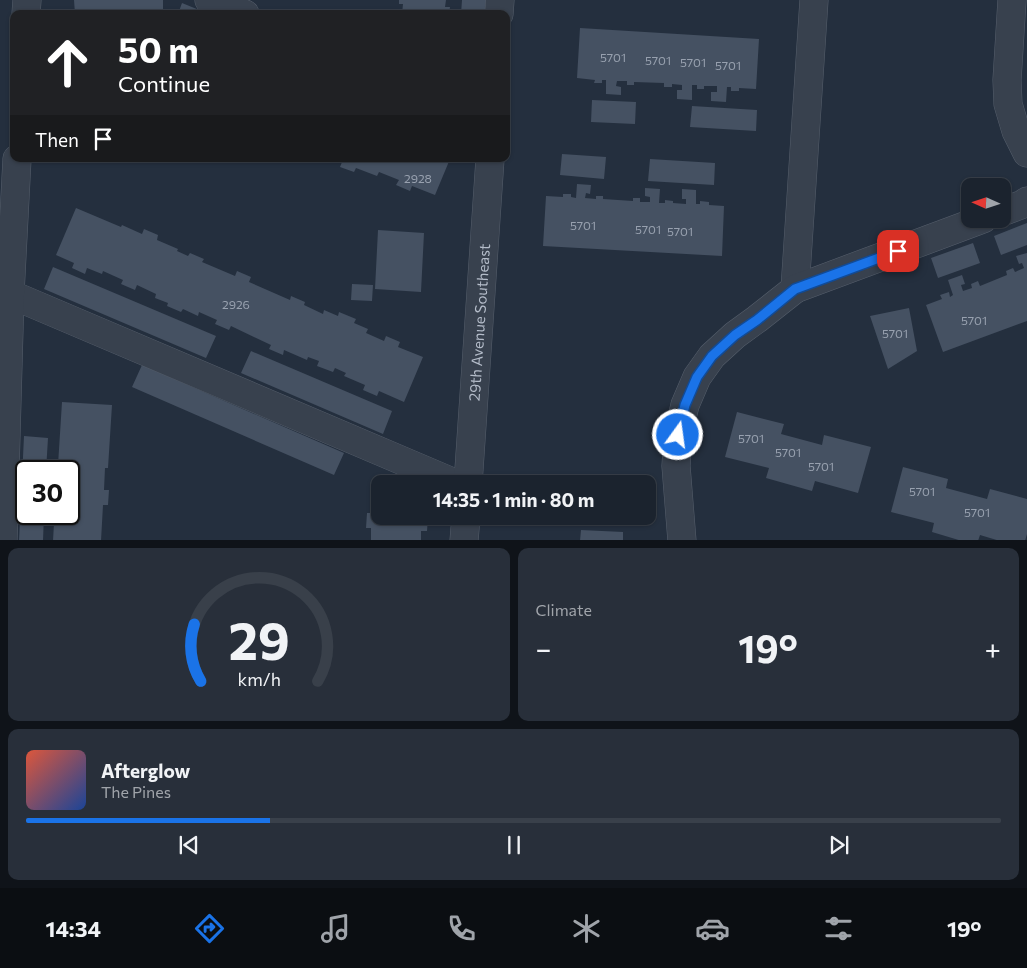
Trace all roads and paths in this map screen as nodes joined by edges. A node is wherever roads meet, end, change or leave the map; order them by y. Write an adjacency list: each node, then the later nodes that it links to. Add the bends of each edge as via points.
1 (209, 0): 4 (street)
2 (814, 0): 11 (street)
3 (1012, 0): 5 (street, via 1008,104)
4 (235, 10)
5 (1027, 153)
6 (17, 162): 12 (street)
7 (490, 162): 14 (street, 29th Avenue Southeast)
8 (1027, 201): 9 (street)
9 (1011, 209)
10 (961, 227): 11 (street)
11 (795, 289): 18 (street, via 712,356 694,384 678,435 676,466)
12 (10, 294): 13 (street); 16 (street)
13 (437, 475)
14 (469, 475)
15 (465, 525): 17 (street)
16 (3, 540)
17 (464, 540)
18 (682, 540)

